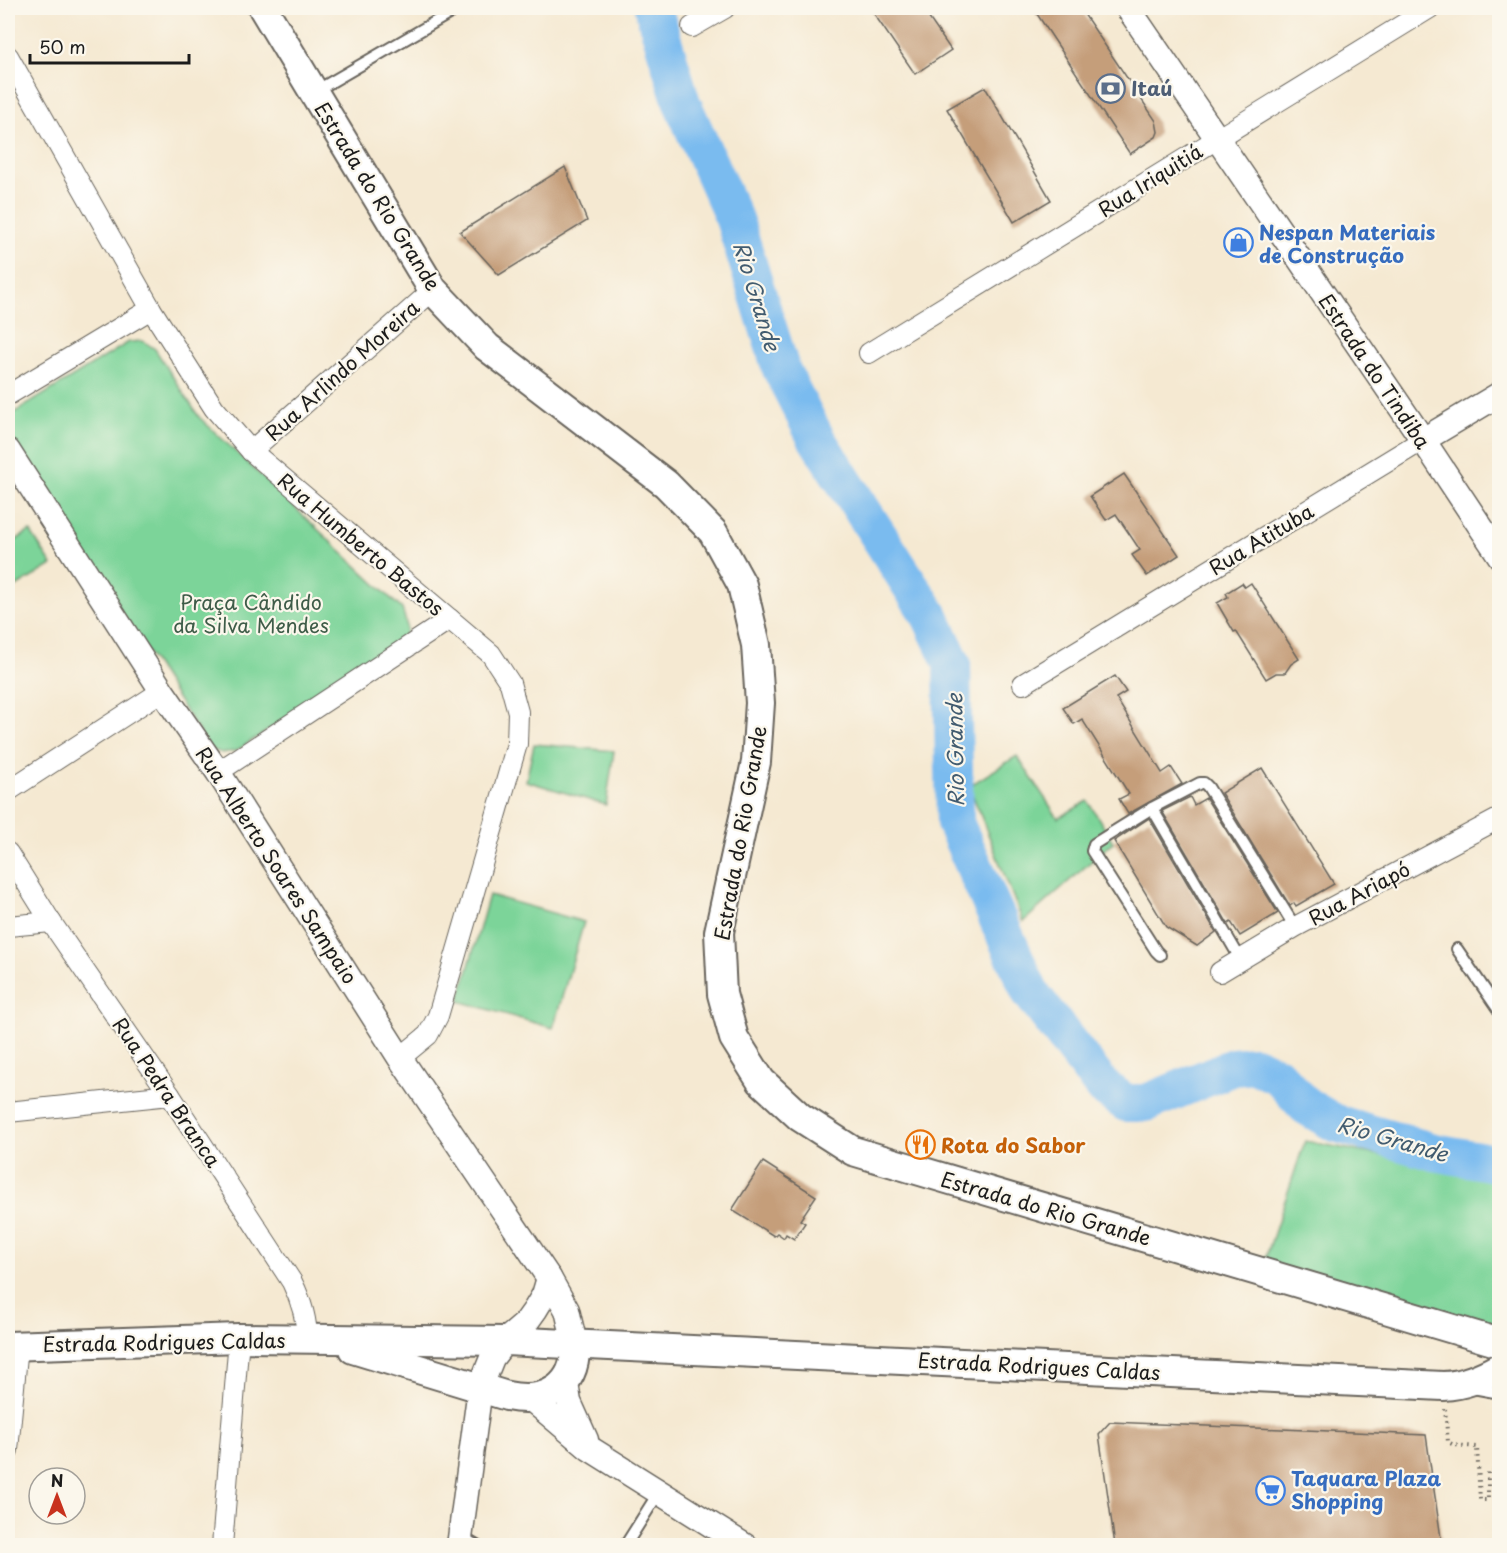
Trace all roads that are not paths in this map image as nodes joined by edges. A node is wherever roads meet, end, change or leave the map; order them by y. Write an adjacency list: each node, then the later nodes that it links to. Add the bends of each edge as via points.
1 (263, 8): 8 (main road, Estrada do Rio Grande)
2 (459, 8): 8 (lane)
3 (725, 8): 6 (street)
4 (1128, 8): 9 (street, Estrada do Tindiba)
5 (1430, 8): 9 (street, Rua Iriquitiá)
6 (692, 27)
7 (8, 56): 11 (street, Rua Humberto Bastos)
8 (314, 92): 10 (main road, Estrada do Rio Grande)
9 (1216, 139): 12 (street, Rua Iriquitiá); 15 (street, Estrada do Tindiba)
10 (433, 290): 17 (street, Rua Arlindo Moreira); 42 (main road, Estrada do Rio Grande, via 488,347 666,484 713,532 742,585 756,645 760,703 756,762 719,932 722,994 734,1038 761,1081 800,1117 853,1151)
11 (151, 309): 14 (street); 17 (street, Rua Humberto Bastos, via 214,408)
12 (869, 353)
13 (1500, 394): 15 (street, Rua Atituba)
14 (8, 395)
15 (1423, 440): 18 (street, Estrada do Tindiba); 20 (street, Rua Atituba)
16 (8, 451): 21 (street, Rua Alberto Soares Sampaio)
17 (251, 451): 19 (street, Rua Humberto Bastos)
18 (1500, 556)
19 (450, 619): 22 (street); 35 (street, Rua Humberto Bastos, via 491,654 510,683 518,712 517,744 438,1016 428,1035)
20 (1023, 684)
21 (162, 691): 22 (street, Rua Alberto Soares Sampaio); 23 (street)
22 (218, 772): 35 (street, Rua Alberto Soares Sampaio)
23 (8, 791)
24 (1152, 808): 29 (lane, via 1204,783); 31 (lane, via 1094,844 1092,851); 32 (lane)
25 (1500, 818): 29 (street, Rua Ariapó)
26 (8, 853): 27 (street, Rua Pedra Branca)
27 (51, 922): 28 (street); 36 (street, Rua Pedra Branca)
28 (8, 926)
29 (1295, 927): 32 (street, Rua Ariapó)
30 (1457, 949): 34 (lane)
31 (1160, 955)
32 (1241, 960): 33 (street, Rua Ariapó)
33 (1220, 972)
34 (1500, 1012)
35 (400, 1058): 38 (street, Rua Alberto Soares Sampaio)
36 (170, 1095): 37 (street); 40 (street, Rua Pedra Branca, via 292,1282)
37 (8, 1112)
38 (549, 1278): 41 (street, via 535,1310); 43 (street, Rua Alberto Soares Sampaio, via 567,1310)
39 (239, 1338): 40 (main road, Estrada Rodrigues Caldas); 44 (main road, Estrada Rodrigues Caldas); 56 (street)
40 (314, 1340): 41 (main road, Estrada Rodrigues Caldas); 47 (main road, Estrada Rodrigues Caldas)
41 (505, 1341): 43 (main road, Estrada Rodrigues Caldas); 47 (street, via 492,1358)
42 (1500, 1343)
43 (575, 1344): 46 (main road, via 573,1369); 48 (main road, Estrada Rodrigues Caldas)
44 (13, 1346): 53 (street)
45 (1500, 1367): 48 (main road, Estrada Rodrigues Caldas)
46 (566, 1383): 50 (main road, via 547,1394); 52 (street, via 575,1420)
47 (480, 1388): 50 (main road, Estrada Rodrigues Caldas); 51 (street)
48 (1450, 1393): 49 (lane)
49 (1500, 1393)
50 (518, 1397): 51 (street); 52 (street)
51 (473, 1438): 55 (street)
52 (590, 1448): 54 (street)
53 (8, 1450)
54 (660, 1492): 57 (lane); 58 (street)
55 (465, 1542)
56 (222, 1545)
57 (625, 1545)
58 (745, 1545)

